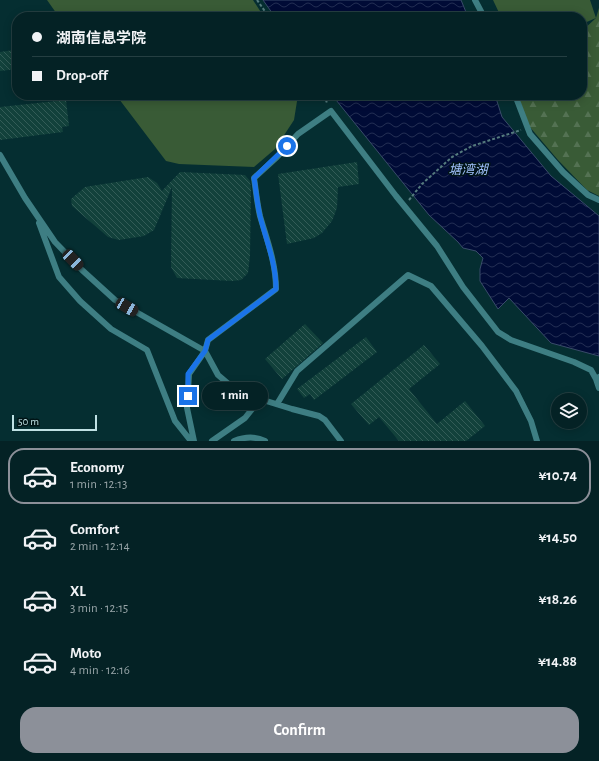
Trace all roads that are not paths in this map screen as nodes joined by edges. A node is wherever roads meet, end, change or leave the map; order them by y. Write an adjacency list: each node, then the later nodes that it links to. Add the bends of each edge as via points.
1 (475, 0): 2 (lane)
2 (481, 12)
3 (516, 100): 5 (lane, via 530,134 563,172 588,195)
4 (0, 156): 6 (lane)
5 (599, 200)
6 (36, 214): 7 (lane, via 55,242 115,300); 12 (lane, via 59,277 80,301 111,329 147,350 175,421)
7 (205, 351): 8 (lane, via 208,340 276,289 276,277 260,215 254,178 298,134 331,111 403,206 437,246 498,332 511,340 574,362 591,370); 10 (lane, via 218,375 238,392); 12 (lane, via 188,374 187,408)
8 (598, 378): 9 (lane)
9 (599, 388)
10 (260, 399): 11 (lane); 13 (lane, via 245,418)
11 (276, 404): 16 (lane, via 319,416); 17 (lane, via 297,370 408,275 431,286 482,346 516,391 531,421)
12 (192, 441)
13 (212, 441)
14 (234, 441): 15 (lane, via 243,437)
15 (265, 441)
16 (341, 441)
17 (537, 441)

